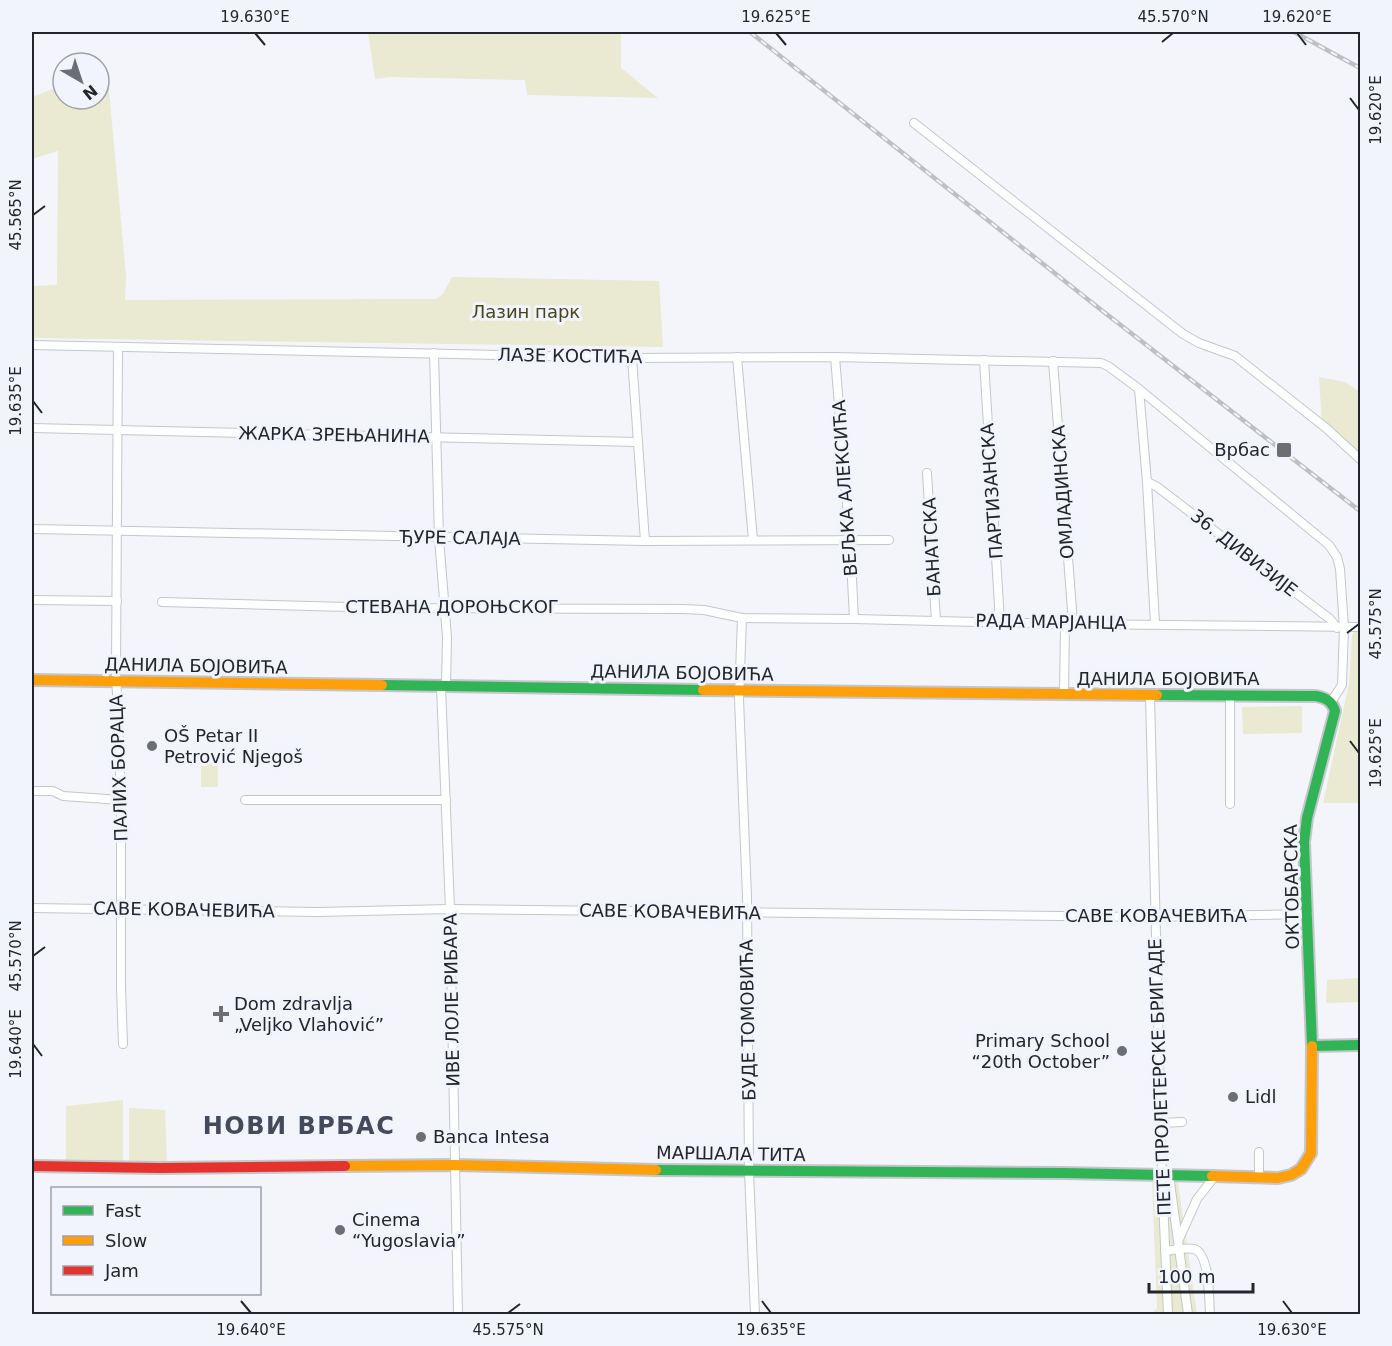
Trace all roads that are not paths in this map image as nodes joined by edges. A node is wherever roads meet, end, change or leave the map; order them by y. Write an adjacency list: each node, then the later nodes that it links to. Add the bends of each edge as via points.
1 (914, 123): 16 (street, via 1183,334 1235,356)
2 (32, 345): 3 (street, ЛАЗЕ КОСТИЋА)
3 (118, 347): 4 (street, ЛАЗЕ КОСТИЋА); 13 (street, ПАЛИХ БОРАЦА)
4 (434, 353): 7 (street, ЛАЗЕ КОСТИЋА); 14 (street, ИВЕ ЛОЛЕ РИБАРА)
5 (737, 357): 6 (street, ЛАЗЕ КОСТИЋА); 7 (street, ЛАЗЕ КОСТИЋА); 22 (street)
6 (835, 357): 8 (street, ЛАЗЕ КОСТИЋА); 23 (street, ВЕЉКА АЛЕКСИЋА)
7 (632, 358): 15 (street)
8 (984, 360): 9 (street, ЛАЗЕ КОСТИЋА); 33 (street, ПАРТИЗАНСКА)
9 (1053, 361): 10 (street, ЛАЗЕ КОСТИЋА); 35 (street, ОМЛАДИНСКА)
10 (1108, 366): 11 (street, ОКТОБАРСКА)
11 (1139, 389): 18 (street); 37 (street, ОКТОБАРСКА, via 1329,545 1340,568)
12 (32, 428): 13 (street, ЖАРКА ЗРЕЊАНИНА)
13 (117, 430): 14 (street, ЖАРКА ЗРЕЊАНИНА); 20 (street, ПАЛИХ БОРАЦА)
14 (435, 437): 15 (street, ЖАРКА ЗРЕЊАНИНА); 21 (street, ИВЕ ЛОЛЕ РИБАРА)
15 (637, 442): 25 (street)
16 (1360, 459)
17 (927, 473): 32 (street, БАНАТСКА)
18 (1147, 482): 34 (street); 37 (street, 36. ДИВИЗИЈЕ)
19 (32, 529): 20 (street, ЂУРЕ САЛАЈА)
20 (117, 531): 21 (street, ЂУРЕ САЛАЈА); 27 (street, ПАЛИХ БОРАЦА)
21 (439, 538): 25 (street, ЂУРЕ САЛАЈА); 29 (street, ИВЕ ЛОЛЕ РИБАРА)
22 (753, 540): 23 (street, ЂУРЕ САЛАЈА); 25 (street, ЂУРЕ САЛАЈА)
23 (850, 540): 24 (street, ЂУРЕ САЛАЈА); 31 (street, ВЕЉКА АЛЕКСИЋА)
24 (889, 540)
25 (645, 541)
26 (32, 600): 27 (street)
27 (117, 601): 39 (street, ПАЛИХ БОРАЦА)
28 (162, 602): 29 (street, СТЕВАНА ДОРОЊСКОГ)
29 (446, 608): 30 (street, СТЕВАНА ДОРОЊСКОГ, via 683,609); 40 (street, ИВЕ ЛОЛЕ РИБАРА)
30 (742, 618): 31 (street, РАДА МАРЈАНЦА); 41 (street, БУДЕ ТОМОВИЋА)
31 (854, 618): 32 (street, РАДА МАРЈАНЦА)
32 (936, 621): 33 (street, РАДА МАРЈАНЦА)
33 (1000, 622): 35 (street, РАДА МАРЈАНЦА)
34 (1155, 623): 35 (street, РАДА МАРЈАНЦА); 37 (street, РАДА МАРЈАНЦА)
35 (1069, 624): 42 (street, ОМЛАДИНСКА)
36 (1360, 627): 37 (street, РАДА МАРЈАНЦА)
37 (1341, 628): 45 (street, ОКТОБАРСКА, via 1342,685)
38 (32, 680): 39 (main road, ДАНИЛА БОЈОВИЋА)
39 (117, 681): 40 (main road, ДАНИЛА БОЈОВИЋА); 47 (street, ПАЛИХ БОРАЦА)
40 (444, 687): 41 (main road, ДАНИЛА БОЈОВИЋА); 49 (street, ИВЕ ЛОЛЕ РИБАРА)
41 (739, 691): 42 (main road, ДАНИЛА БОЈОВИЋА); 54 (street, БУДЕ ТОМОВИЋА)
42 (1064, 695): 43 (main road, ДАНИЛА БОЈОВИЋА)
43 (1150, 695): 44 (main road, ДАНИЛА БОЈОВИЋА); 56 (street, ПЕТЕ ПРОЛЕТЕРСКЕ БРИГАДЕ)
44 (1230, 696): 45 (main road, ДАНИЛА БОЈОВИЋА, via 1316,696); 50 (street)
45 (1331, 702): 55 (main road, ОКТОБАРСКА, via 1335,711 1305,833)
46 (32, 790): 47 (street)
47 (121, 800): 52 (street, ПАЛИХ БОРАЦА)
48 (245, 800): 49 (street)
49 (446, 800): 53 (street, ИВЕ ЛОЛЕ РИБАРА)
50 (1230, 804)
51 (32, 908): 52 (street, САВЕ КОВАЧЕВИЋА)
52 (122, 909): 53 (street, САВЕ КОВАЧЕВИЋА); 57 (street, ПАЛИХ БОРАЦА)
53 (450, 909): 54 (street, САВЕ КОВАЧЕВИЋА); 63 (street, ИВЕ ЛОЛЕ РИБАРА)
54 (747, 914): 56 (street, САВЕ КОВАЧЕВИЋА); 65 (street, БУДЕ ТОМОВИЋА)
55 (1308, 914): 56 (street, САВЕ КОВАЧЕВИЋА); 59 (main road, ОКТОБАРСКА)
56 (1156, 917): 61 (street, ПЕТЕ ПРОЛЕТЕРСКЕ БРИГАДЕ)
57 (123, 1044)
58 (1360, 1045): 59 (main road)
59 (1312, 1046): 68 (main road, МАРШАЛА ТИТА, via 1309,1157 1291,1175)
60 (1182, 1122): 61 (street)
61 (1161, 1123): 66 (street, ПЕТЕ ПРОЛЕТЕРСКЕ БРИГАДЕ)
62 (1259, 1152): 68 (street)
63 (455, 1165): 64 (main road, МАРШАЛА ТИТА); 65 (main road, МАРШАЛА ТИТА); 72 (street, ИВЕ ЛОЛЕ РИБАРА)
64 (32, 1166)
65 (749, 1172): 66 (main road, МАРШАЛА ТИТА); 73 (street, БУДЕ ТОМОВИЋА)
66 (1166, 1175): 67 (main road, МАРШАЛА ТИТА); 69 (street); 71 (street, ПЕТЕ ПРОЛЕТЕРСКЕ БРИГАДЕ)
67 (1215, 1176): 68 (main road, МАРШАЛА ТИТА); 69 (street, via 1197,1199)
68 (1260, 1178)
69 (1178, 1241): 70 (street)
70 (1179, 1250): 71 (street); 75 (street); 76 (street, via 1194,1249 1205,1261)
71 (1166, 1251): 74 (street, ПЕТЕ ПРОЛЕТЕРСКЕ БРИГАДЕ)
72 (458, 1314)
73 (755, 1314)
74 (1168, 1314)
75 (1188, 1314)
76 (1210, 1314)

